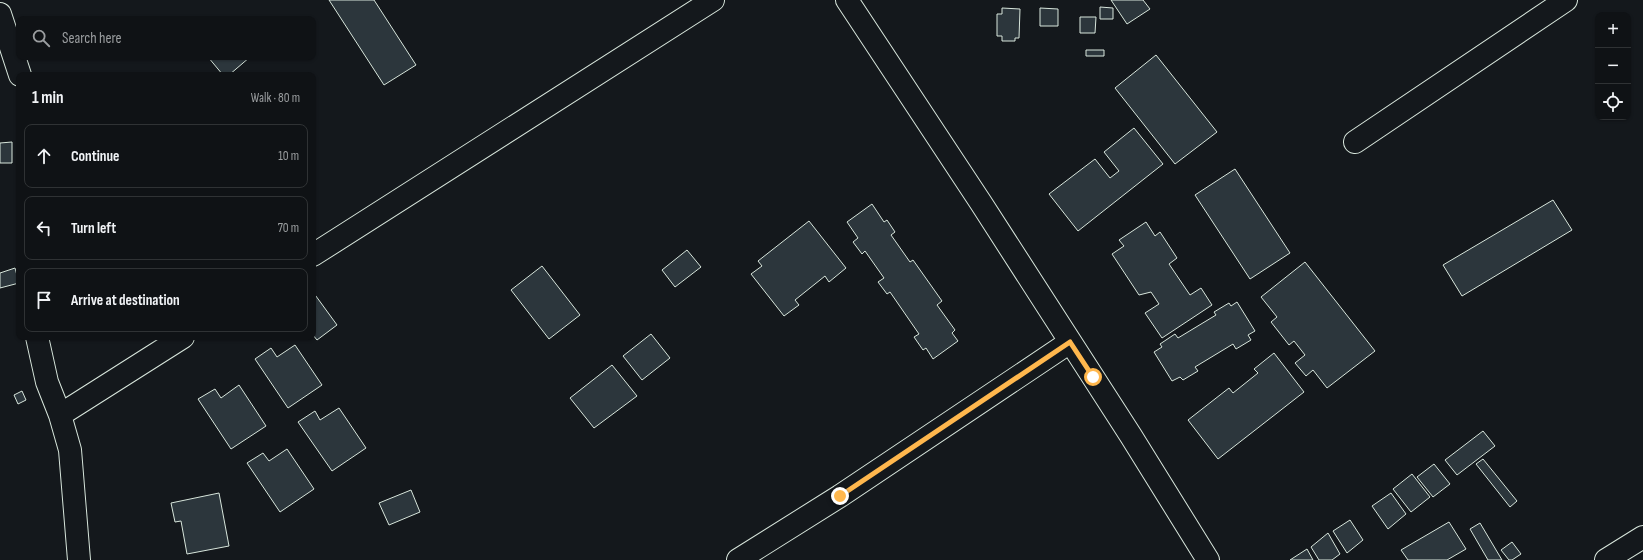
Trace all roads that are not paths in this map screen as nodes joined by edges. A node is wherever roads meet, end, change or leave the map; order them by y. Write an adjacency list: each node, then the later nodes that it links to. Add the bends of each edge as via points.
1 (714, 0): 7 (street)
2 (847, 0): 10 (street)
3 (1566, 0): 6 (street)
4 (0, 14): 5 (street)
5 (19, 72)
6 (1355, 142)
7 (316, 253)
8 (38, 340): 11 (street, via 47,382)
9 (178, 340): 11 (street)
10 (1070, 342): 14 (street, via 840,496); 15 (street)
11 (60, 415): 13 (street, via 70,450)
12 (1643, 537): 16 (street)
13 (79, 560)
14 (738, 560)
15 (1208, 560)
16 (1606, 560)

